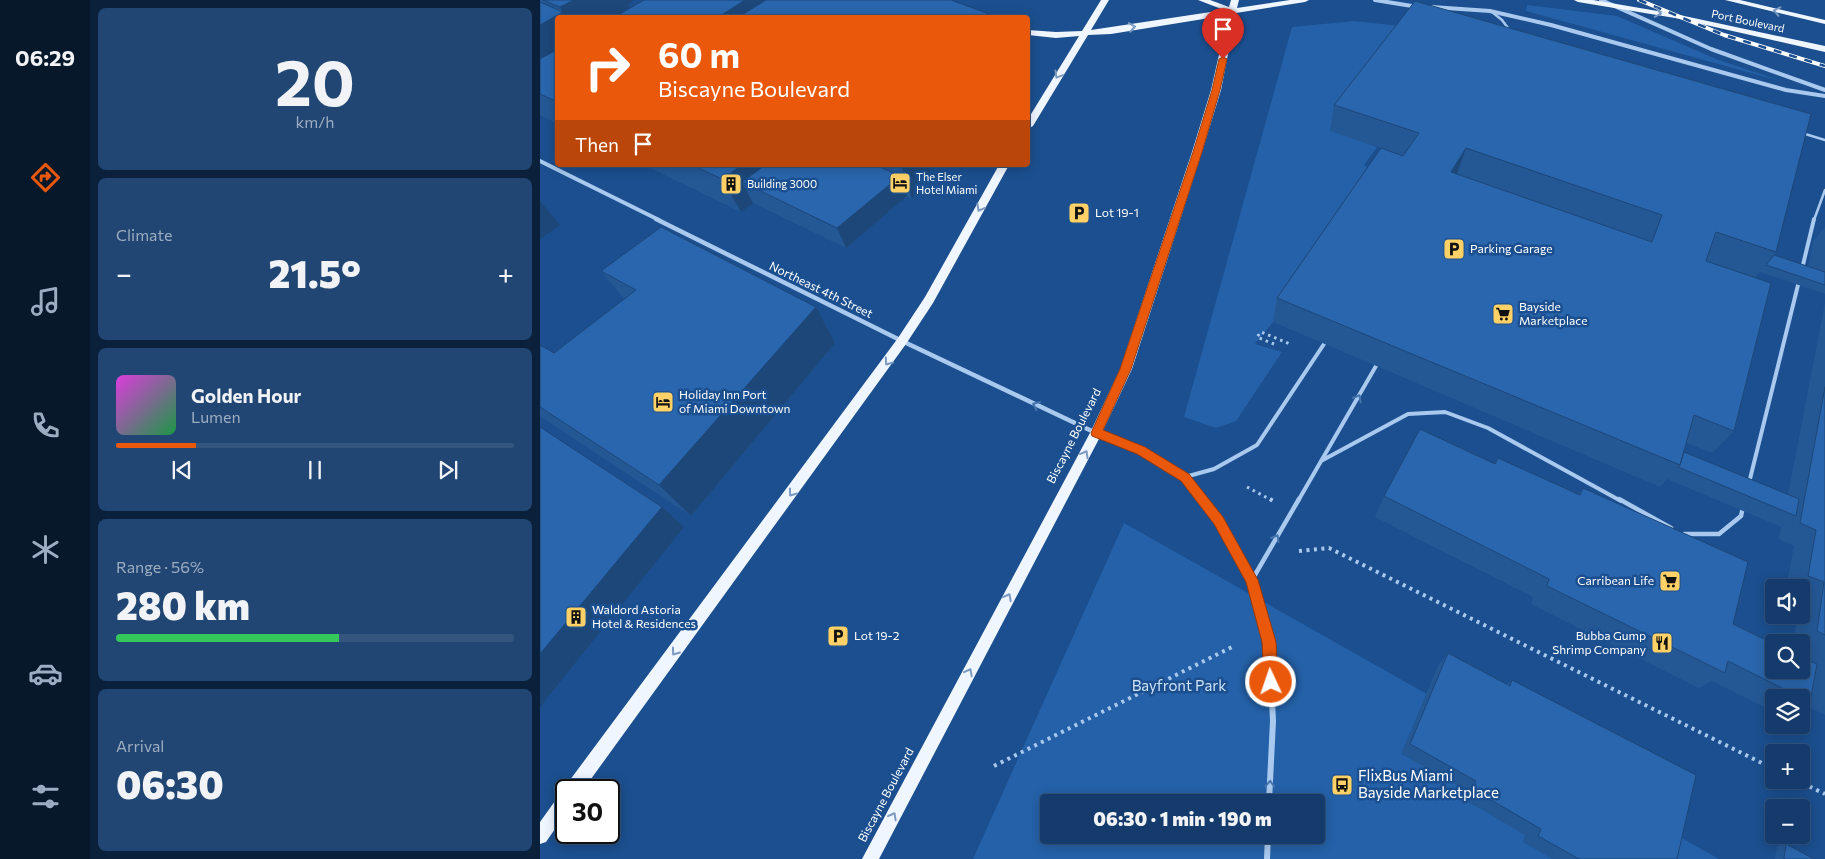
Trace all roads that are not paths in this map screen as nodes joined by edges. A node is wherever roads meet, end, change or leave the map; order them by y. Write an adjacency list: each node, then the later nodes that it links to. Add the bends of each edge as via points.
1 (1105, 0): 16 (main road)
2 (1202, 0): 12 (main road)
3 (1235, 0): 12 (main road, Biscayne Boulevard)
4 (1305, 0): 12 (main road)
5 (1376, 0): 10 (street)
6 (1578, 0): 9 (main road, Port Boulevard)
7 (1601, 0): 9 (street)
8 (1729, 0): 14 (main road, Port Boulevard, one-way to 8)
9 (1610, 4): 18 (main road, Port Boulevard, one-way to 18); 19 (street, via 1702,46)
10 (1423, 7)
11 (1430, 7): 13 (street)
12 (1233, 11): 16 (main road, one-way to 12); 30 (main road, Biscayne Boulevard, via 1216,90 1197,152 1126,369)
13 (1490, 11): 17 (lane, via 1511,30); 20 (street, via 1786,90)
14 (1825, 22)
15 (1030, 32): 16 (main road)
16 (1084, 34): 21 (main road, one-way to 21)
17 (1510, 39)
18 (1825, 49)
19 (1825, 90)
20 (1825, 96)
21 (1030, 123)
22 (1800, 132): 23 (lane)
23 (1825, 140)
24 (540, 160): 27 (street, Northeast 4th Street)
25 (1003, 167): 27 (main road, one-way to 27, via 930,300)
26 (1825, 190): 33 (lane, via 1814,219)
27 (902, 341): 30 (street, Northeast 4th Street, one-way to 27); 36 (main road, one-way to 36)
28 (1324, 344): 32 (lane, via 1257,445 1214,469)
29 (1376, 366): 31 (lane, one-way to 29)
30 (1096, 433): 32 (street, Northeast 4th Street, via 1141,451); 41 (main road, Biscayne Boulevard, one-way to 30)
31 (1321, 461): 34 (lane, via 1408,414 1445,412 1488,428 1685,535 1719,534 1741,516); 35 (lane, one-way to 31)
32 (1185, 478): 35 (street, Northeast 4th Street, via 1219,520)
33 (1748, 487)
34 (1743, 506)
35 (1252, 580): 37 (street, Northeast 4th Street, one-way to 35, via 1273,721 1269,642)
36 (581, 779)
37 (1269, 794)
38 (555, 815): 39 (main road)
39 (540, 836)
40 (1268, 844): 42 (street)
41 (870, 859)
42 (1267, 859)

